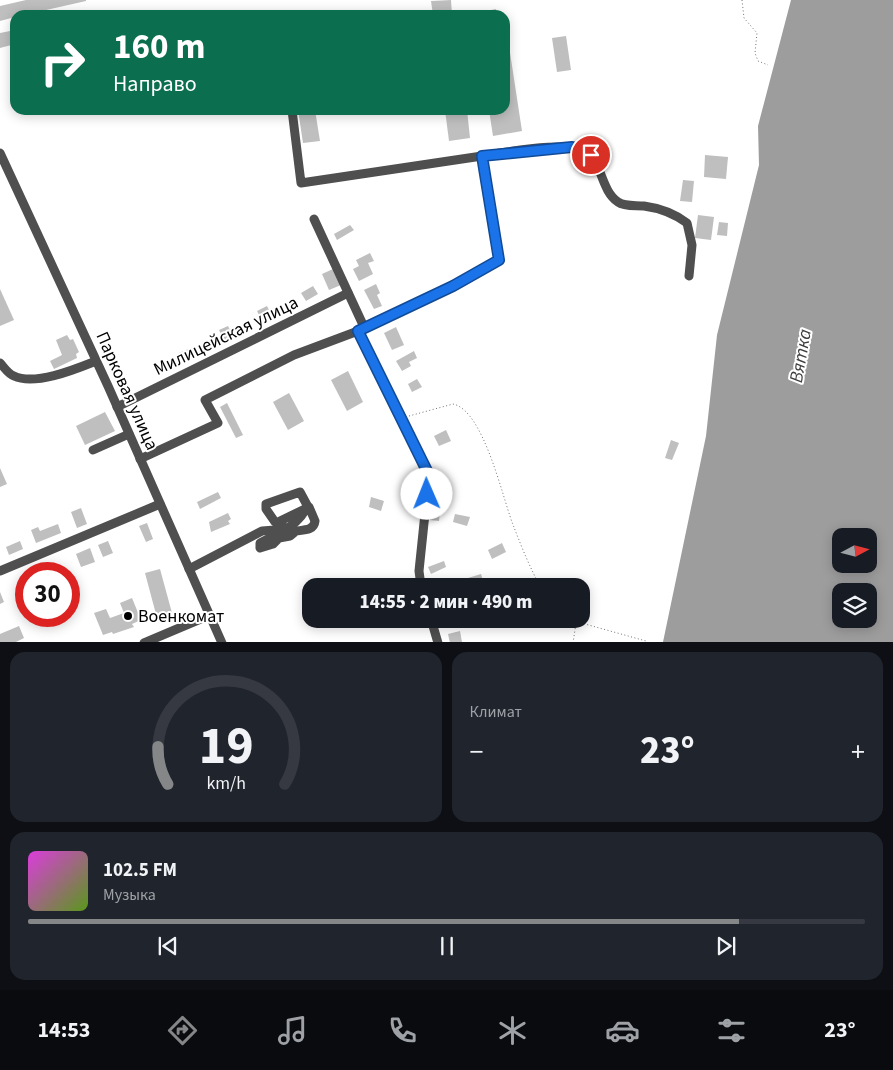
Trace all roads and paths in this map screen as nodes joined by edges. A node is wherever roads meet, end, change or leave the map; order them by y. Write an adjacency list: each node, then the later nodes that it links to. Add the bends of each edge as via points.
1 (742, 0): 2 (path, via 744,18 757,33 756,57)
2 (768, 65)
3 (293, 115): 5 (street, via 301,183)
4 (0, 153): 10 (street, Парковая улица)
5 (482, 156): 7 (street, via 545,148 583,150 591,155 612,196 619,203 658,209 687,223 692,245); 9 (street, via 499,260 453,286)
6 (314, 219): 8 (street)
7 (689, 276)
8 (348, 293): 9 (street); 12 (street, Милицейская улица)
9 (361, 329): 13 (street); 16 (street, via 302,352 205,400 218,423)
10 (96, 361): 11 (street, via 53,376 20,379); 12 (street, Парковая улица)
11 (0, 363)
12 (117, 407): 14 (street, Парковая улица)
13 (401, 419): 24 (street, via 429,475); 25 (path, via 453,404 460,406 471,418 487,449 512,523)
14 (129, 434): 15 (street); 16 (street, Парковая улица)
15 (93, 450)
16 (140, 459): 17 (street, Парковая улица)
17 (160, 504): 22 (street, Парковая улица); 23 (street)
18 (309, 509): 19 (street); 19 (street, via 315,523 313,527 296,531 260,548 260,543 282,532); 20 (street); 20 (street, via 302,493 270,502 265,506)
19 (296, 520): 20 (street)
20 (273, 522): 21 (street); 21 (street)
21 (262, 531): 22 (street)
22 (189, 568): 26 (street, Парковая улица)
23 (0, 571)
24 (420, 578)
25 (536, 578)
26 (210, 615): 31 (street); 32 (street, Парковая улица)
27 (590, 626): 30 (path)
28 (434, 628): 33 (street)
29 (575, 628): 34 (path)
30 (646, 641)
31 (144, 642)
32 (222, 642)
33 (438, 642)
34 (573, 642)

